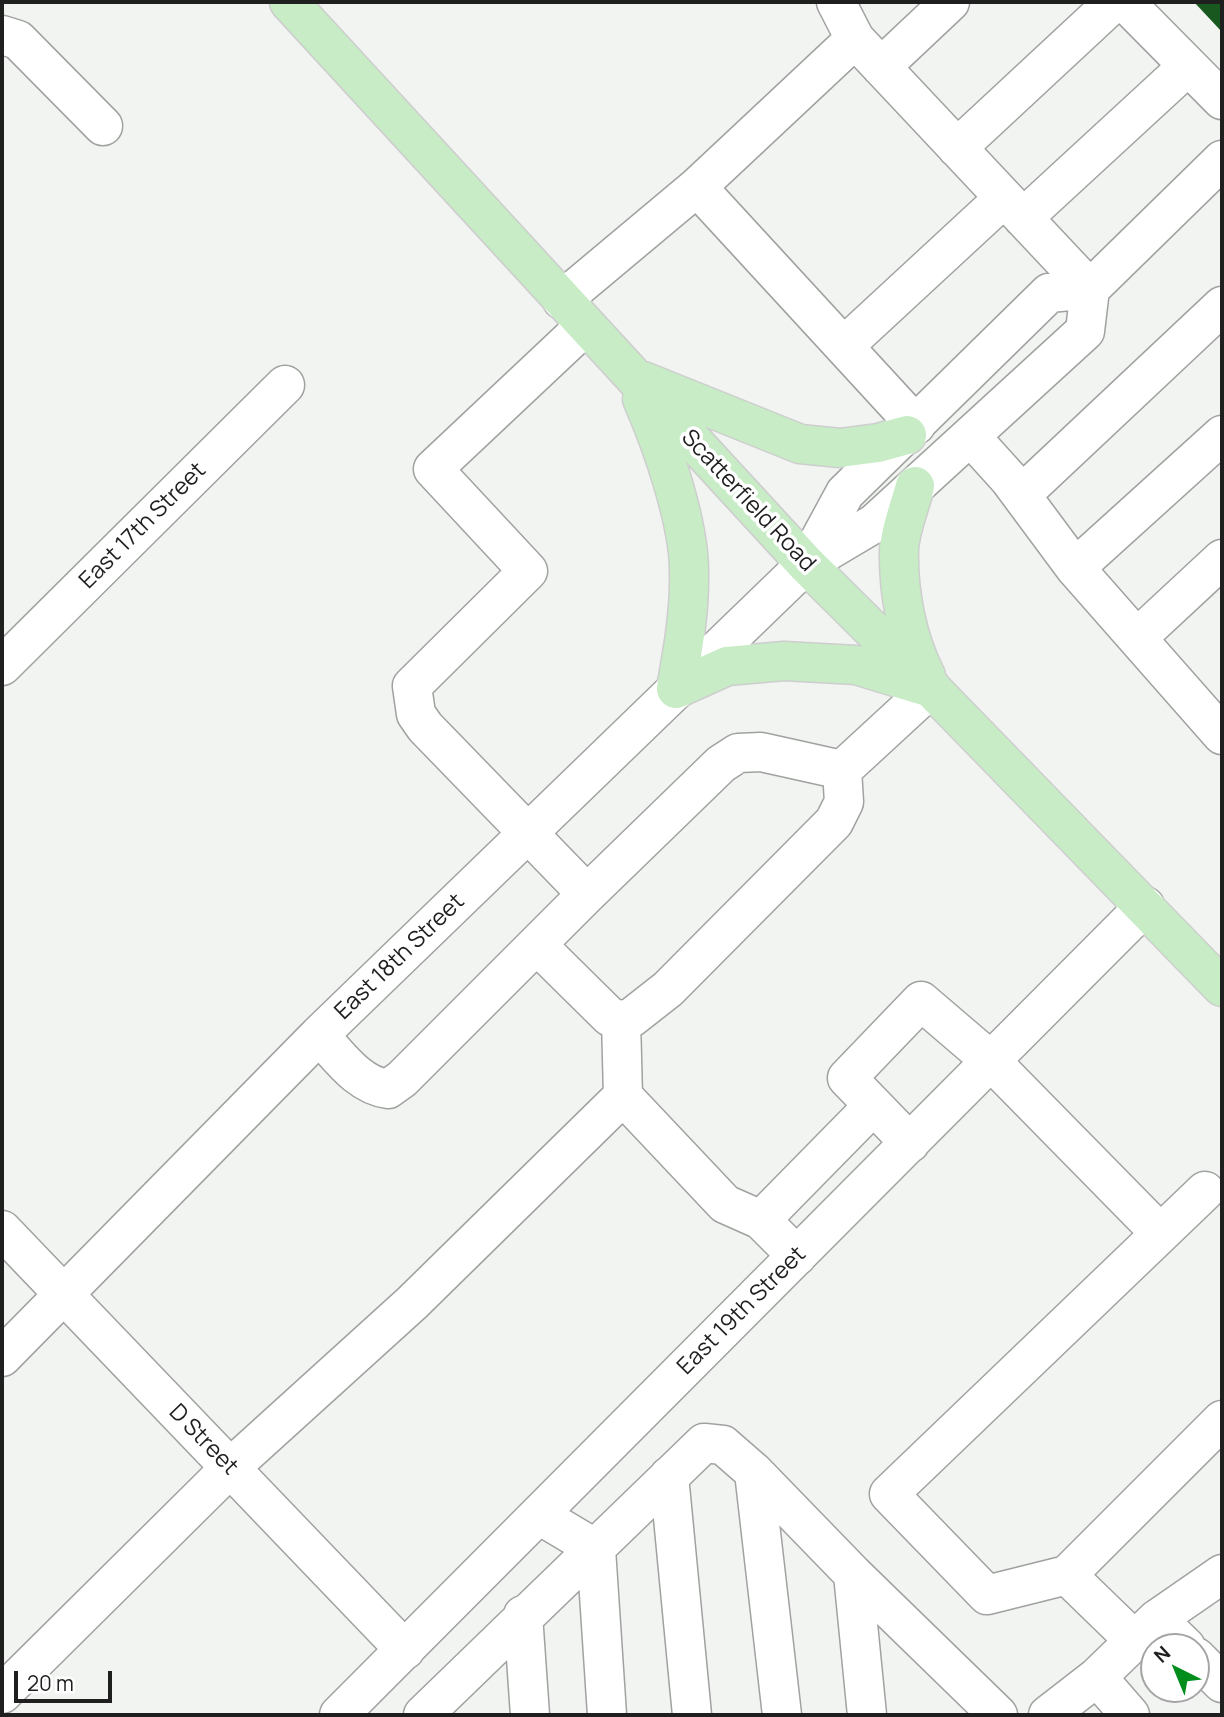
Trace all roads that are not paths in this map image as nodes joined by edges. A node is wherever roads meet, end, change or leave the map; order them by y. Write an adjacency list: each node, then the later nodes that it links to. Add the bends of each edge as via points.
1 (289, 2): 18 (main road, Scatterfield Road)
2 (836, 2): 7 (street)
3 (950, 2): 9 (street)
4 (1114, 2): 12 (street)
5 (1125, 2): 8 (street)
6 (2, 35): 11 (street, via 18,40)
7 (855, 39): 9 (street); 14 (street)
8 (1188, 66): 10 (street); 15 (street)
9 (881, 67): 12 (street)
10 (1222, 100)
11 (103, 126)
12 (957, 148): 15 (street)
13 (1222, 160): 16 (street)
14 (697, 187): 18 (street); 19 (street)
15 (1014, 208): 16 (street); 19 (street)
16 (1090, 289): 22 (street, via 1049,293); 24 (street, via 1085,331)
17 (1222, 306): 26 (street)
18 (573, 313): 20 (main road, Scatterfield Road); 36 (street, via 433,469 528,571 412,686 416,713 425,727)
19 (844, 346): 22 (street)
20 (632, 376): 22 (main road, via 800,444 840,448 878,443); 28 (main road, Scatterfield Road); 33 (main road, via 655,428 690,568 688,620)
21 (285, 385): 31 (street, East 17th Street)
22 (912, 430): 28 (street, via 845,493)
23 (1222, 435): 29 (street)
24 (971, 437): 25 (street); 26 (street)
25 (915, 486): 28 (street, via 875,523); 32 (main road, via 899,547 902,593 914,653)
26 (1021, 495): 29 (street)
27 (1222, 558): 30 (street)
28 (806, 564): 32 (main road, Scatterfield Road); 33 (street, East 18th Street)
29 (1075, 568): 30 (street)
30 (1137, 638): 34 (street)
31 (2, 666)
32 (931, 688): 33 (main road, via 856,665 784,661 727,666); 35 (street); 38 (main road, Scatterfield Road)
33 (676, 690): 36 (street, East 18th Street)
34 (1215, 711)
35 (842, 770): 37 (street, via 761,752 737,753); 41 (street, via 844,802 834,822 668,989)
36 (528, 834): 37 (street); 42 (street, East 18th Street)
37 (587, 894): 39 (street)
38 (1145, 906): 40 (main road, Scatterfield Road); 43 (street, East 19th Street)
39 (537, 945): 41 (street, via 610,1017); 42 (street, via 388,1089 361,1078)
40 (1222, 987)
41 (634, 1014): 44 (street)
42 (319, 1035): 52 (street, East 18th Street)
43 (990, 1060): 45 (street, via 921,1002 847,1078); 46 (street, East 19th Street); 50 (street)
44 (623, 1096): 48 (street, via 725,1204); 55 (street, via 412,1303)
45 (873, 1106): 46 (street); 48 (street)
46 (909, 1143): 51 (street, East 19th Street)
47 (1216, 1192): 50 (street)
48 (761, 1220): 51 (street)
49 (2, 1230): 52 (street, D Street)
50 (1159, 1232): 62 (street, via 889,1494 986,1595)
51 (797, 1256): 58 (street, East 19th Street)
52 (64, 1295): 53 (street, East 18th Street); 55 (street, D Street)
53 (2, 1357)
54 (1222, 1419): 62 (street)
55 (230, 1468): 66 (street, D Street); 68 (street)
56 (754, 1472): 57 (street, via 723,1445 704,1443); 60 (street); 75 (street)
57 (669, 1476): 59 (street); 74 (street)
58 (539, 1515): 59 (street); 66 (street, East 19th Street)
59 (596, 1549): 63 (street); 73 (street)
60 (853, 1574): 69 (street); 76 (street)
61 (1222, 1574): 64 (street)
62 (1067, 1576): 64 (street)
63 (523, 1615): 70 (street); 72 (street)
64 (1146, 1630): 65 (street); 67 (street)
65 (1153, 1633)
66 (405, 1650): 71 (street, East 19th Street)
67 (1097, 1677): 78 (street); 79 (street)
68 (2, 1695)
69 (963, 1697): 77 (street)
70 (438, 1708)
71 (339, 1715)
72 (530, 1715)
73 (607, 1715)
74 (692, 1715)
75 (782, 1715)
76 (867, 1715)
77 (998, 1715)
78 (1048, 1715)
79 (1130, 1715)

